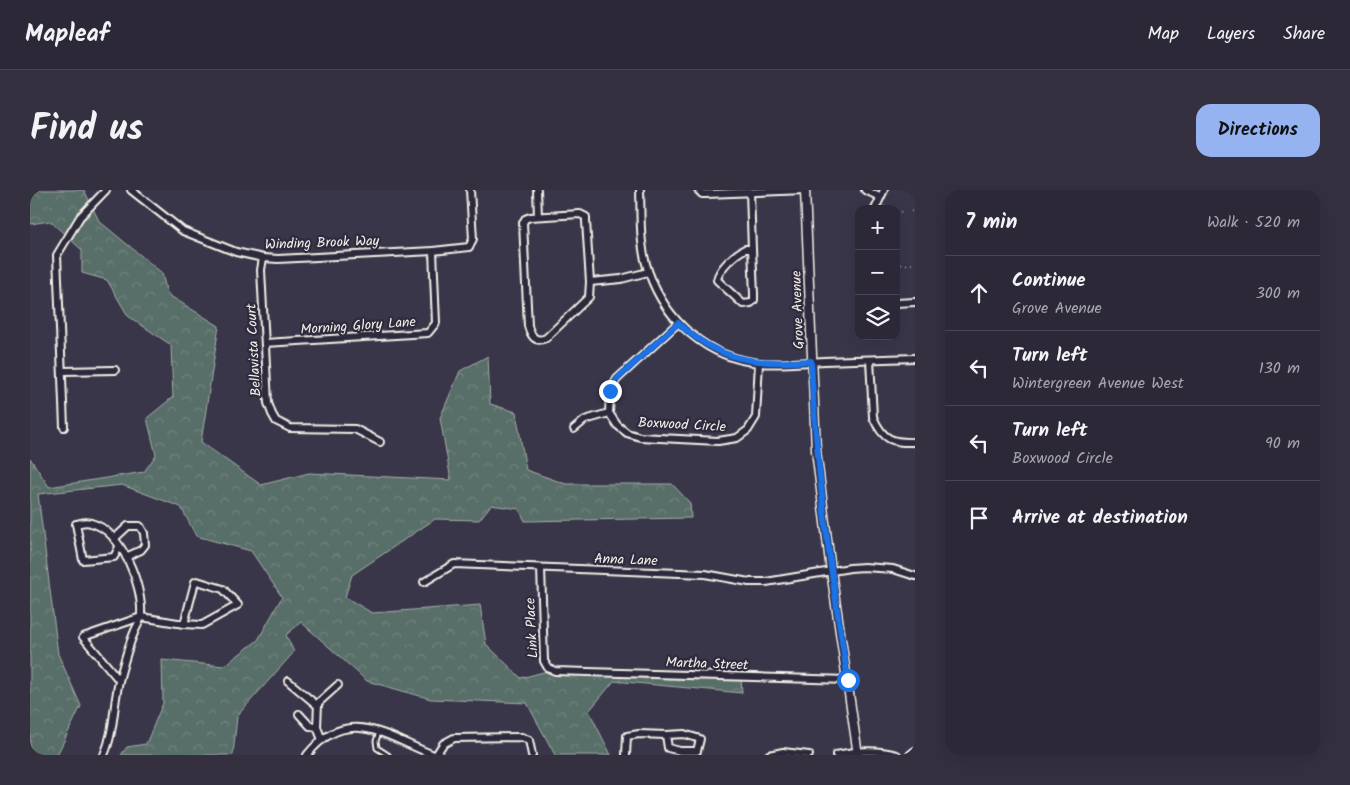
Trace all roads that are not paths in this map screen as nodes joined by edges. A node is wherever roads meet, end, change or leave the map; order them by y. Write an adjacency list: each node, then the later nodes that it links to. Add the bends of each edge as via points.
1 (106, 190): 27 (street, via 80,217 57,255)
2 (131, 190): 15 (street, Winding Brook Way, via 183,231 236,252)
3 (470, 190): 14 (street, Winding Brook Way, via 472,244 465,248)
4 (537, 190): 12 (street)
5 (640, 190): 16 (street)
6 (698, 190): 9 (street, via 702,194)
7 (805, 190): 9 (street); 24 (street, Grove Avenue)
8 (866, 190): 10 (street)
9 (750, 192): 13 (street)
10 (882, 193): 11 (street)
11 (877, 205)
12 (538, 216): 17 (street, via 580,214 586,217); 17 (street, via 526,219 523,227 531,335 535,339 546,338 589,297)
13 (752, 249): 13 (street, via 754,300 743,304 717,280 718,274 739,252)
14 (433, 251): 15 (street, Winding Brook Way); 21 (street, Morning Glory Lane, via 436,323 428,333)
15 (263, 258): 21 (street, Bellavista Court)
16 (648, 272): 17 (street); 20 (street, via 666,308)
17 (590, 282)
18 (915, 302): 19 (street)
19 (900, 303)
20 (678, 323): 25 (street, via 713,349); 28 (street, via 617,379 610,391)
21 (265, 343): 31 (street, Bellavista Court, via 268,403 276,421 290,428 355,429)
22 (915, 358): 23 (street)
23 (870, 360): 24 (street); 32 (street, via 873,417 877,426 887,438 896,442)
24 (811, 361): 25 (street); 37 (street, Grove Avenue, via 816,450)
25 (760, 363): 28 (street, Boxwood Circle, via 756,417 748,430 737,438 718,441 640,437 622,430)
26 (115, 370): 27 (street)
27 (62, 371): 29 (street)
28 (610, 413): 30 (street, via 585,420)
29 (64, 426)
30 (574, 429)
31 (380, 442)
32 (915, 442)
33 (114, 539): 34 (street); 34 (street, via 91,523 76,524 83,560 114,557); 35 (street, via 128,526 140,526 145,545)
34 (119, 547): 35 (street)
35 (126, 557): 40 (street, via 134,574)
36 (541, 568): 37 (street, Anna Lane, via 705,574 749,582); 39 (street, Anna Lane, via 454,564); 42 (street, Link Place, via 544,661 548,668)
37 (831, 571): 38 (street, Anna Lane, via 879,567); 44 (street, Grove Avenue)
38 (915, 576)
39 (424, 582)
40 (141, 617): 41 (street); 43 (street); 43 (street, via 83,636)
41 (184, 624): 41 (street, via 202,625 238,605 223,589 197,581)
42 (565, 672): 44 (street, Martha Street)
43 (119, 680): 55 (street, via 110,742)
44 (848, 680): 54 (street, Grove Avenue)
45 (288, 681): 47 (street)
46 (338, 685): 47 (street)
47 (318, 706): 49 (street)
48 (299, 714): 49 (street, via 310,726)
49 (317, 728): 52 (street)
50 (379, 731): 52 (street, via 344,729); 57 (lane, via 377,748); 58 (street)
51 (666, 735): 51 (street, via 684,734 700,738 697,752 668,748); 60 (street, via 627,736)
52 (322, 740): 56 (street)
53 (915, 751): 65 (street)
54 (858, 753): 63 (street); 64 (street, via 873,751)
55 (104, 755)
56 (308, 755)
57 (388, 755)
58 (435, 755): 59 (street, via 443,744 454,738 521,737 529,740)
59 (532, 755)
60 (626, 755)
61 (769, 755): 62 (street, via 783,752)
62 (810, 755)
63 (836, 755)
64 (897, 755)
65 (910, 755)

